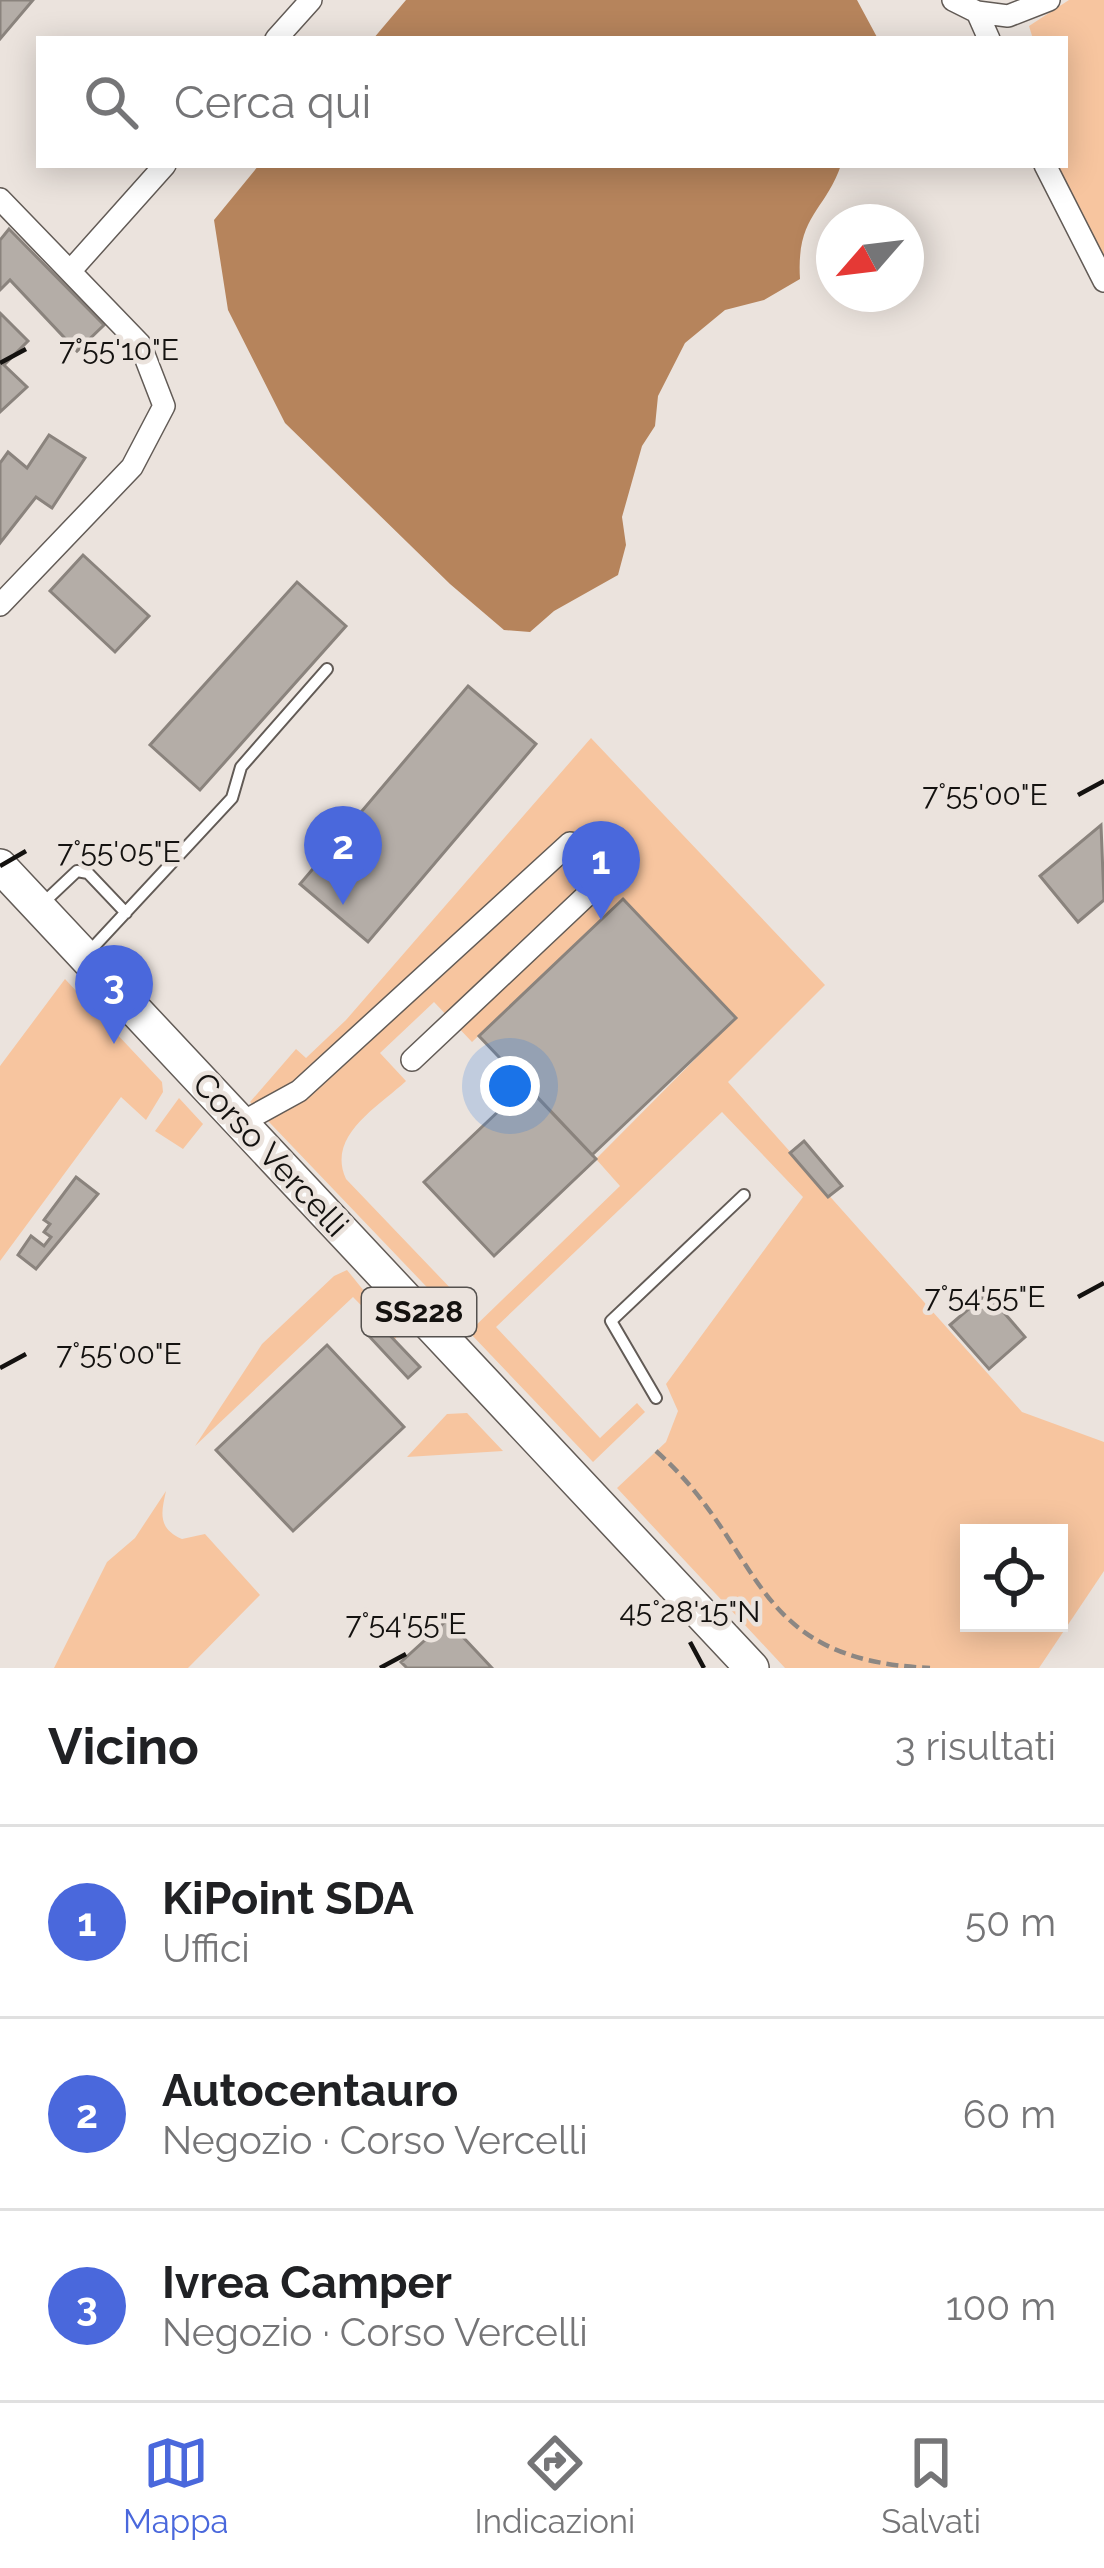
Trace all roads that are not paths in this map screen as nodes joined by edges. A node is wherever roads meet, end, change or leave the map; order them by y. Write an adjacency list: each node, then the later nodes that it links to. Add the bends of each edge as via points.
1 (311, 0): 5 (street)
2 (953, 0): 4 (street)
3 (1048, 0): 4 (street, via 1008,16)
4 (977, 11): 6 (street)
5 (279, 36)
6 (988, 36)
7 (161, 168): 10 (street)
8 (1047, 168): 11 (street)
9 (0, 199): 10 (street)
10 (73, 268): 12 (street, via 140,344 164,406 132,467)
11 (1104, 281)
12 (0, 605)
13 (327, 669): 16 (lane, via 241,767 232,798)
14 (0, 866): 15 (main road, SS228)
15 (38, 907): 16 (lane, via 77,871 88,872); 17 (main road, SS228)
16 (126, 913): 17 (lane)
17 (85, 956): 19 (main road, Corso Vercelli / SS228)
18 (412, 1060): 19 (street, via 605,878 592,848 570,843 298,1091)
19 (241, 1123): 22 (main road, Corso Vercelli / SS228)
20 (744, 1195): 21 (lane, via 611,1321)
21 (656, 1398)
22 (752, 1668)

